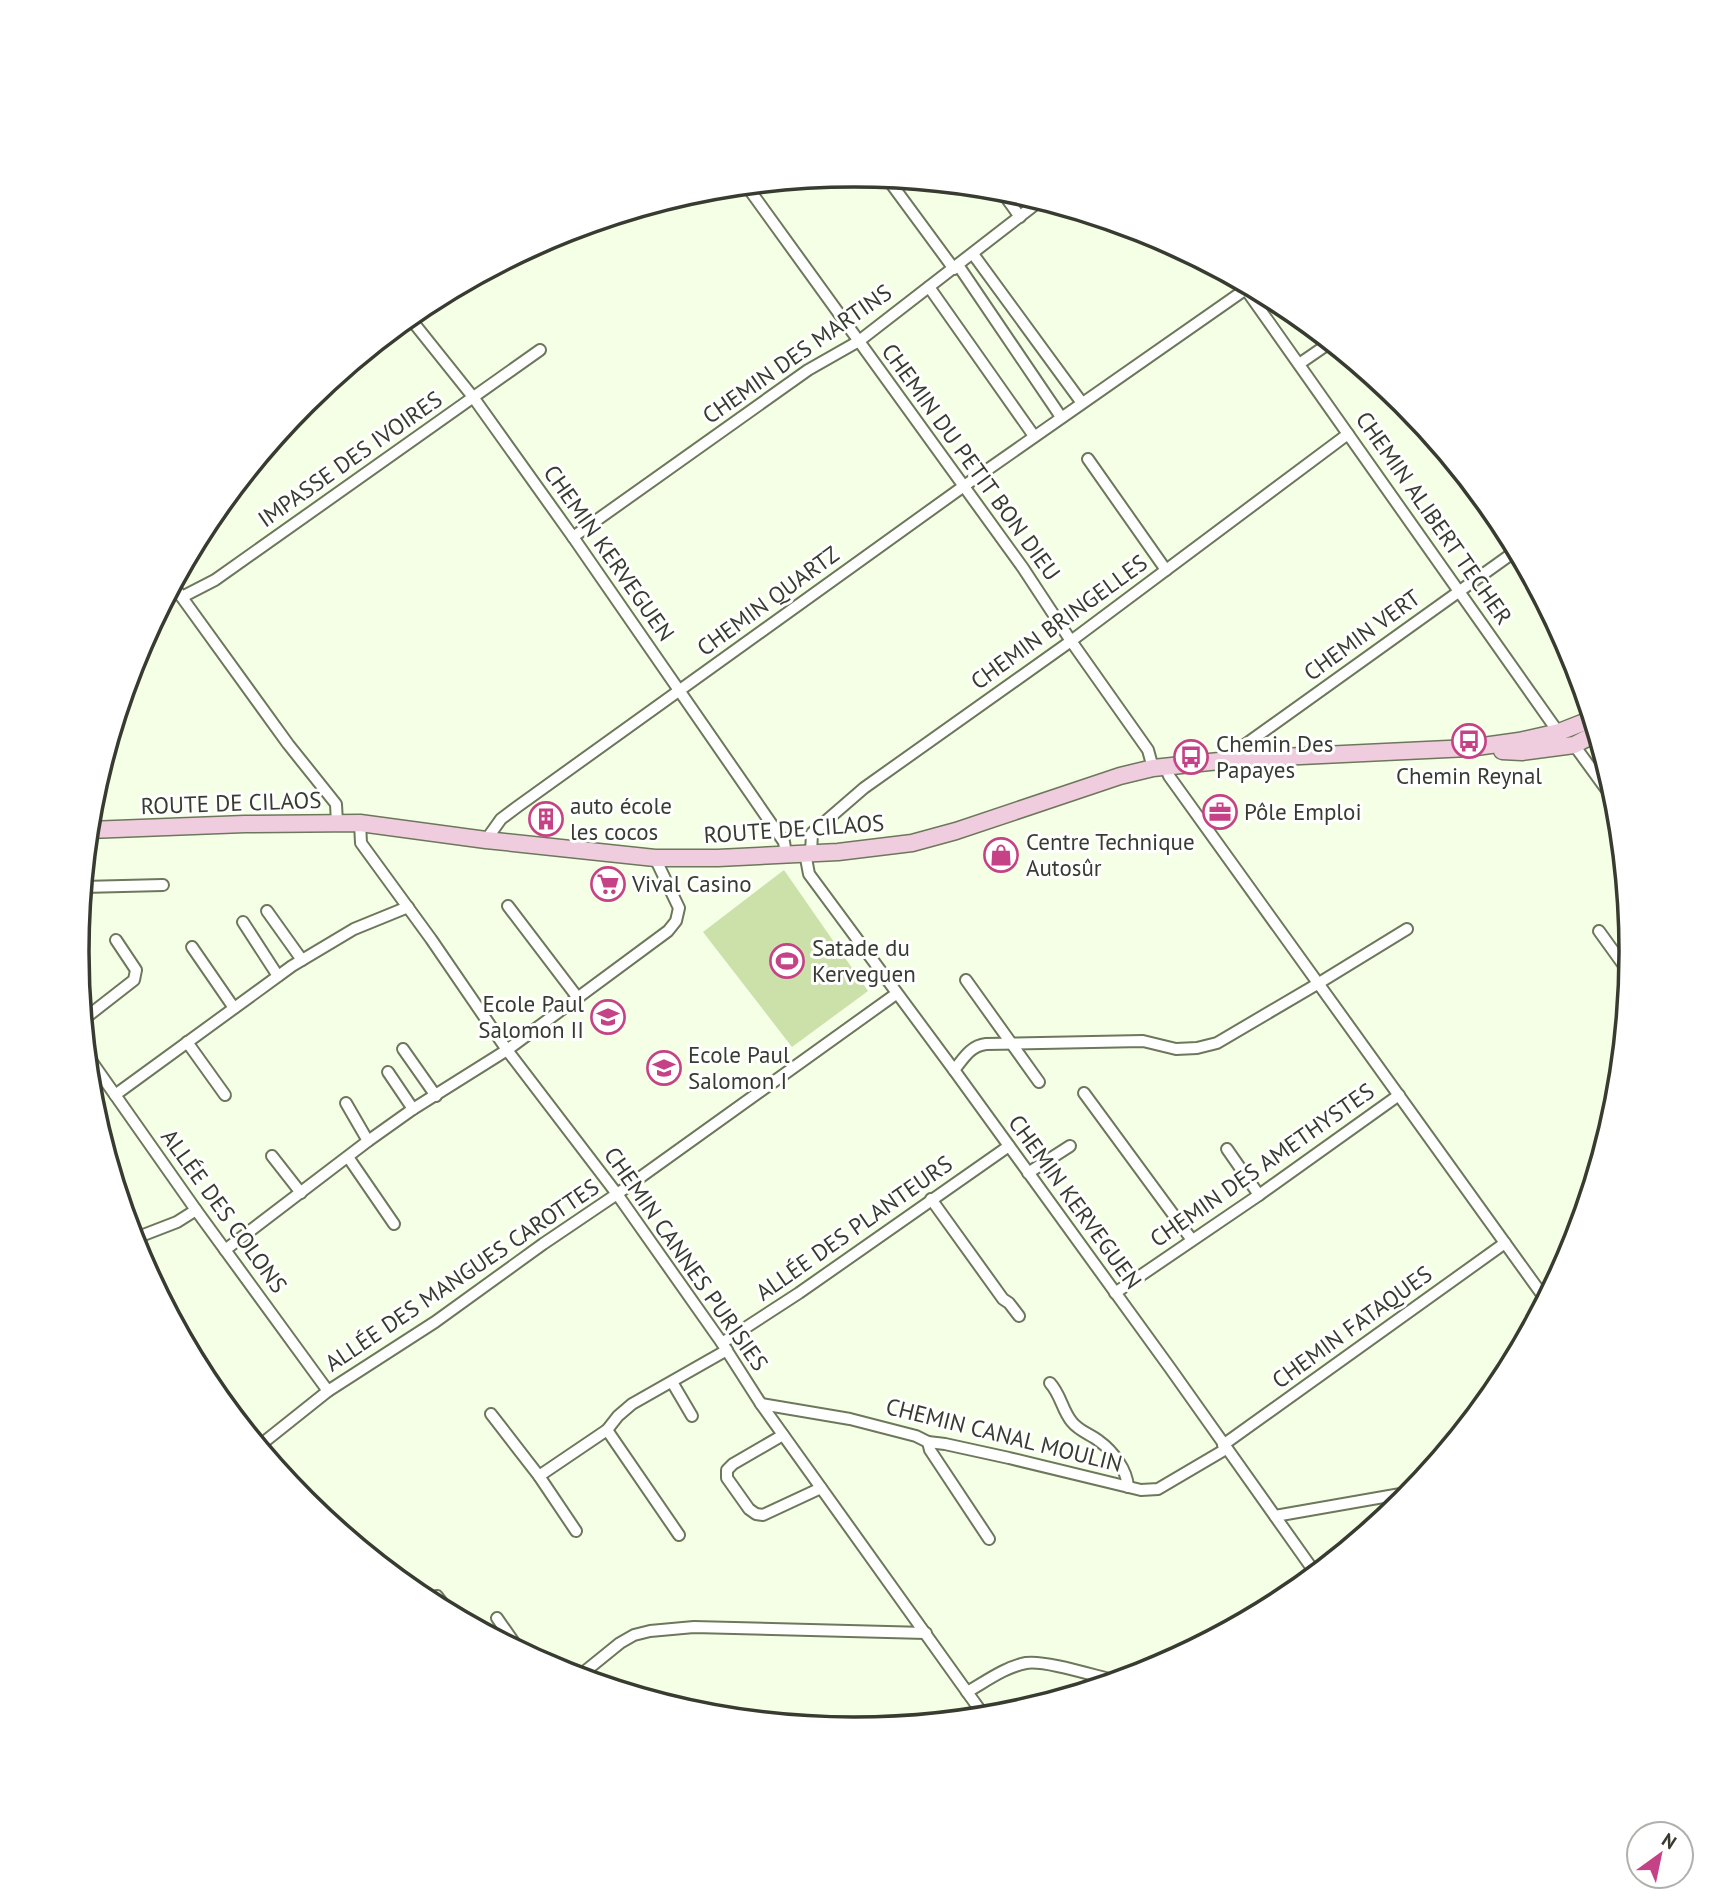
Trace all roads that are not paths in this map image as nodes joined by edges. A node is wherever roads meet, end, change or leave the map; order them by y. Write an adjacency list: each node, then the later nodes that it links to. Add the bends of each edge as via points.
1 (895, 188): 7 (street)
2 (752, 193): 12 (street, CHEMIN DU PETIT BON DIEU)
3 (1010, 202): 5 (street)
4 (1031, 208): 5 (street, CHEMIN DES MARTINS)
5 (1020, 217): 6 (street, CHEMIN DES MARTINS)
6 (973, 254): 7 (street, CHEMIN DES MARTINS); 17 (street)
7 (956, 267): 8 (street, CHEMIN DES MARTINS); 18 (street)
8 (929, 287): 12 (street, CHEMIN DES MARTINS); 20 (street)
9 (1237, 289): 17 (street, CHEMIN QUARTZ)
10 (1253, 299): 15 (street, CHEMIN ALIBERT TECHER)
11 (416, 326): 16 (street, CHEMIN KERVEGUEN)
12 (859, 341): 22 (street, CHEMIN DU PETIT BON DIEU); 23 (street, CHEMIN DES MARTINS, via 808,370)
13 (1323, 347): 15 (street)
14 (540, 351): 16 (street, IMPASSE DES IVOIRES)
15 (1299, 364): 19 (street, CHEMIN ALIBERT TECHER)
16 (473, 397): 23 (street, CHEMIN KERVEGUEN); 28 (street, IMPASSE DES IVOIRES, via 215,580)
17 (1082, 402): 18 (street, CHEMIN QUARTZ)
18 (1061, 417): 20 (street, CHEMIN QUARTZ)
19 (1348, 434): 25 (street, CHEMIN BRINGELLES); 26 (street, CHEMIN ALIBERT TECHER)
20 (1034, 436): 22 (street, CHEMIN QUARTZ)
21 (1088, 459): 25 (street)
22 (964, 486): 29 (street, CHEMIN DU PETIT BON DIEU); 30 (street, CHEMIN QUARTZ)
23 (573, 537): 30 (street, CHEMIN KERVEGUEN)
24 (1509, 556): 26 (street, CHEMIN VERT)
25 (1166, 569): 29 (street, CHEMIN BRINGELLES)
26 (1460, 591): 33 (street, CHEMIN ALIBERT TECHER); 34 (street, CHEMIN VERT, via 1246,744 1237,753)
27 (179, 593): 28 (street)
28 (182, 597): 37 (street, via 335,804)
29 (1071, 641): 35 (street, CHEMIN DU PETIT BON DIEU); 41 (street, CHEMIN BRINGELLES, via 864,788 811,833)
30 (680, 691): 40 (street, CHEMIN QUARTZ, via 501,819); 42 (street, CHEMIN KERVEGUEN, via 784,842)
31 (1585, 725): 33 (main road, ROUTE DE CILAOS)
32 (1588, 735): 33 (main road, ROUTE DE CILAOS)
33 (1567, 741): 34 (main road, ROUTE DE CILAOS, via 1522,752 1451,750); 36 (street)
34 (1238, 759): 35 (main road, ROUTE DE CILAOS)
35 (1159, 767): 41 (main road, ROUTE DE CILAOS, via 912,843); 58 (street, CHEMIN DU PETIT BON DIEU)
36 (1600, 782)
37 (337, 823): 38 (main road, ROUTE DE CILAOS); 39 (main road, ROUTE DE CILAOS)
38 (360, 823): 40 (main road, ROUTE DE CILAOS); 47 (street, CHEMIN CANNES PURISIES, via 361,842)
39 (100, 830)
40 (486, 840): 43 (main road, ROUTE DE CILAOS)
41 (808, 853): 42 (main road, ROUTE DE CILAOS); 59 (street, CHEMIN KERVEGUEN, via 809,874)
42 (786, 854): 43 (main road, ROUTE DE CILAOS)
43 (655, 859): 60 (street, via 679,908 676,921)
44 (163, 885): 45 (street)
45 (93, 887)
46 (508, 906): 60 (street)
47 (408, 907): 55 (street, via 354,929); 66 (street, CHEMIN CANNES PURISIES)
48 (267, 911): 55 (street)
49 (243, 922): 56 (street)
50 (1407, 929): 58 (street)
51 (1599, 930): 54 (street)
52 (116, 940): 62 (street, via 136,975)
53 (192, 947): 61 (street)
54 (1620, 959)
55 (302, 960): 56 (street)
56 (278, 976): 61 (street)
57 (966, 980): 64 (street)
58 (1320, 983): 64 (street, via 1217,1043 1197,1048 1176,1049 1143,1041); 73 (street, CHEMIN DU PETIT BON DIEU)
59 (896, 994): 67 (street, CHEMIN KERVEGUEN); 86 (street, ALLÉE DES MANGUES CAROTTES)
60 (578, 998): 66 (street)
61 (234, 1008): 63 (street)
62 (92, 1012)
63 (187, 1042): 72 (street); 74 (street)
64 (1012, 1044): 67 (street, via 975,1046); 70 (street)
65 (402, 1049): 75 (street)
66 (507, 1050): 75 (street); 86 (street, CHEMIN CANNES PURISIES)
67 (954, 1070): 79 (street, CHEMIN KERVEGUEN)
68 (388, 1072): 77 (street)
69 (99, 1073): 72 (street, ALLÉE DES COLONS)
70 (1038, 1082)
71 (1084, 1093): 92 (street)
72 (115, 1095): 89 (street, ALLÉE DES COLONS)
73 (1399, 1095): 87 (street, CHEMIN DES AMETHYSTES); 93 (street, CHEMIN DU PETIT BON DIEU)
74 (225, 1096)
75 (436, 1096): 77 (street)
76 (346, 1103): 78 (street)
77 (413, 1109): 78 (street)
78 (368, 1141): 83 (street)
79 (1009, 1146): 84 (street, CHEMIN KERVEGUEN); 88 (street, ALLÉE DES PLANTEURS)
80 (1070, 1146): 84 (street)
81 (1227, 1149): 87 (street)
82 (272, 1156): 85 (street)
83 (348, 1157): 85 (street); 90 (street)
84 (1028, 1173): 96 (street, CHEMIN KERVEGUEN)
85 (301, 1193): 94 (street)
86 (617, 1194): 98 (street, CHEMIN CANNES PURISIES); 101 (street, ALLÉE DES MANGUES CAROTTES)
87 (1259, 1195): 92 (street, CHEMIN DES AMETHYSTES)
88 (931, 1199): 97 (street); 98 (street, ALLÉE DES PLANTEURS)
89 (196, 1210): 91 (street); 94 (street, ALLÉE DES COLONS)
90 (394, 1224)
91 (144, 1235)
92 (1192, 1240): 96 (street, CHEMIN DES AMETHYSTES)
93 (1504, 1243): 95 (street, CHEMIN DU PETIT BON DIEU); 109 (street, CHEMIN FATAQUES)
94 (225, 1250): 101 (street, ALLÉE DES COLONS)
95 (1540, 1292)
96 (1115, 1293): 109 (street, CHEMIN KERVEGUEN)
97 (1019, 1316)
98 (724, 1347): 99 (street, ALLÉE DES PLANTEURS); 102 (street, CHEMIN CANNES PURISIES)
99 (672, 1382): 104 (street); 105 (street, ALLÉE DES PLANTEURS, via 632,1404)
100 (1050, 1383): 111 (street, via 1069,1419 1105,1446 1124,1470)
101 (328, 1391): 107 (street, ALLÉE DES MANGUES CAROTTES)
102 (761, 1404): 106 (street, CHEMIN CANNES PURISIES); 108 (street, CHEMIN CANAL MOULIN, via 850,1419)
103 (491, 1414): 110 (street)
104 (692, 1416)
105 (607, 1430): 110 (street, ALLÉE DES PLANTEURS); 116 (street)
106 (783, 1435): 112 (street, CHEMIN CANNES PURISIES); 112 (street, via 727,1470 727,1478 749,1509 762,1515)
107 (266, 1441)
108 (928, 1442): 111 (street, CHEMIN CANAL MOULIN); 117 (street)
109 (1225, 1447): 111 (street, CHEMIN CANAL MOULIN, via 1158,1489); 114 (street, CHEMIN KERVEGUEN)
110 (539, 1476): 115 (street)
111 (1128, 1487)
112 (821, 1488): 120 (street, CHEMIN CANNES PURISIES)
113 (1393, 1495): 114 (street)
114 (1275, 1517): 118 (street, CHEMIN KERVEGUEN)
115 (576, 1531)
116 (679, 1535)
117 (989, 1539)
118 (1310, 1566)
119 (497, 1618): 121 (street)
120 (926, 1633): 122 (street, via 694,1627 650,1631 620,1643); 124 (street, CHEMIN CANNES PURISIES)
121 (508, 1634)
122 (588, 1669)
123 (1100, 1677): 124 (street, via 1028,1663)
124 (967, 1692): 125 (street, CHEMIN CANNES PURISIES)
125 (978, 1707)

